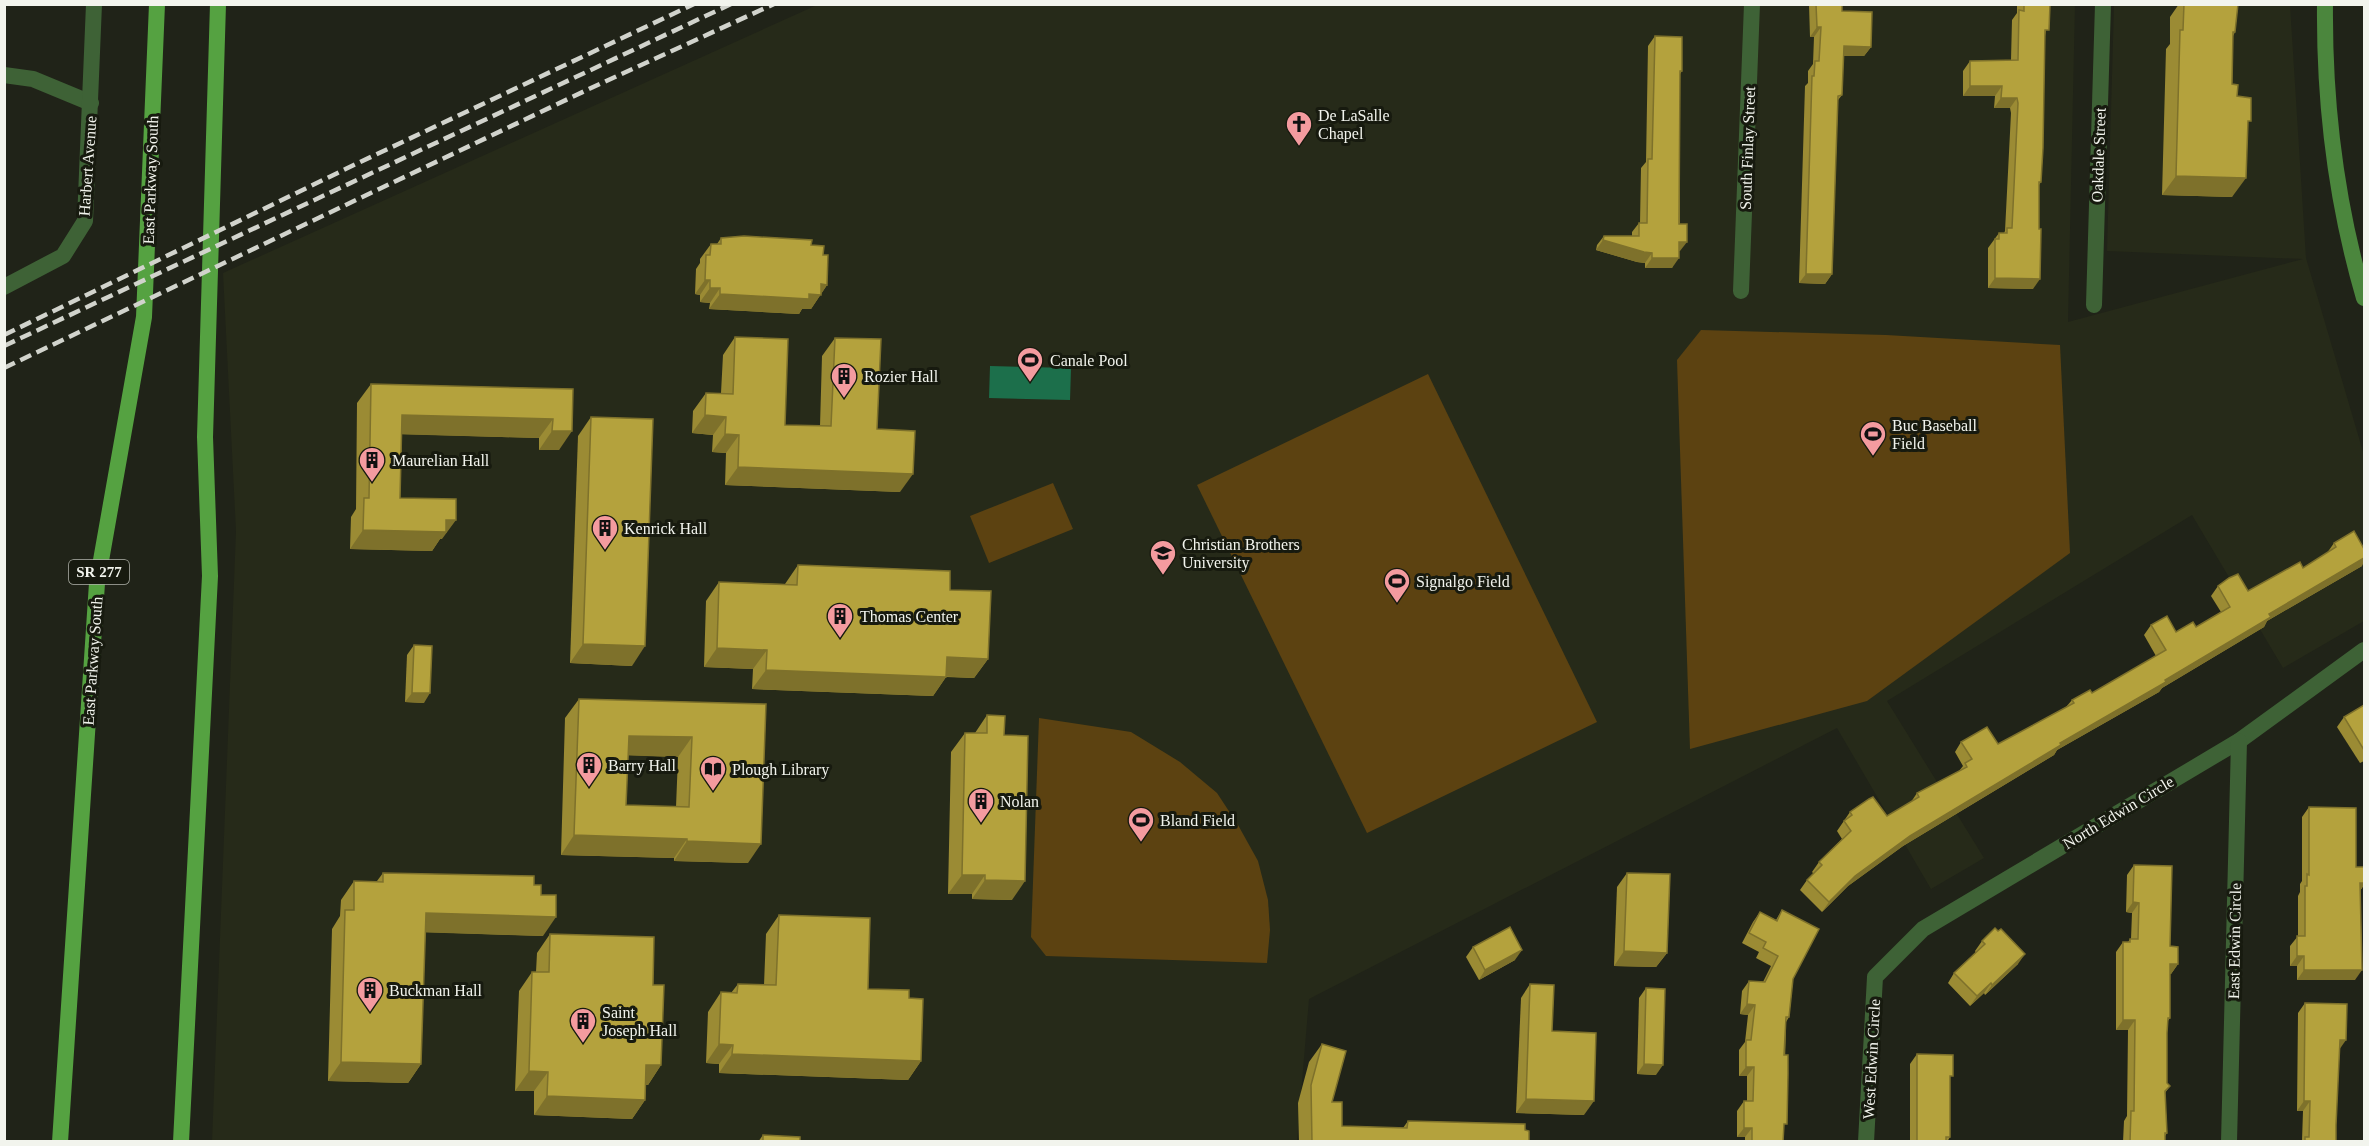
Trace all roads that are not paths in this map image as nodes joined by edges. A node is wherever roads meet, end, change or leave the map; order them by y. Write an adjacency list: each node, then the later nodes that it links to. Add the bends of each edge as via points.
1 (94, 4): 8 (street, Harbert Avenue)
2 (157, 4): 16 (main road, East Parkway South / SR 277, via 144,317 97,583)
3 (218, 4): 17 (main road, via 205,437 210,576)
4 (1752, 4): 10 (street, South Finlay Street)
5 (2103, 4): 12 (street, Oakdale Street)
6 (2325, 4): 11 (main road, via 2329,124 2348,239)
7 (4, 75): 8 (street, via 33,79)
8 (91, 103): 9 (street, Harbert Avenue, via 85,221 63,256)
9 (4, 287)
10 (1742, 291)
11 (2364, 298)
12 (2094, 305)
13 (2364, 650): 14 (street, North Edwin Circle)
14 (2239, 741): 15 (street, North Edwin Circle, via 1923,929); 19 (street, East Edwin Circle)
15 (1875, 977): 18 (street, West Edwin Circle)
16 (60, 1142)
17 (181, 1142)
18 (1866, 1142)
19 (2229, 1142)

